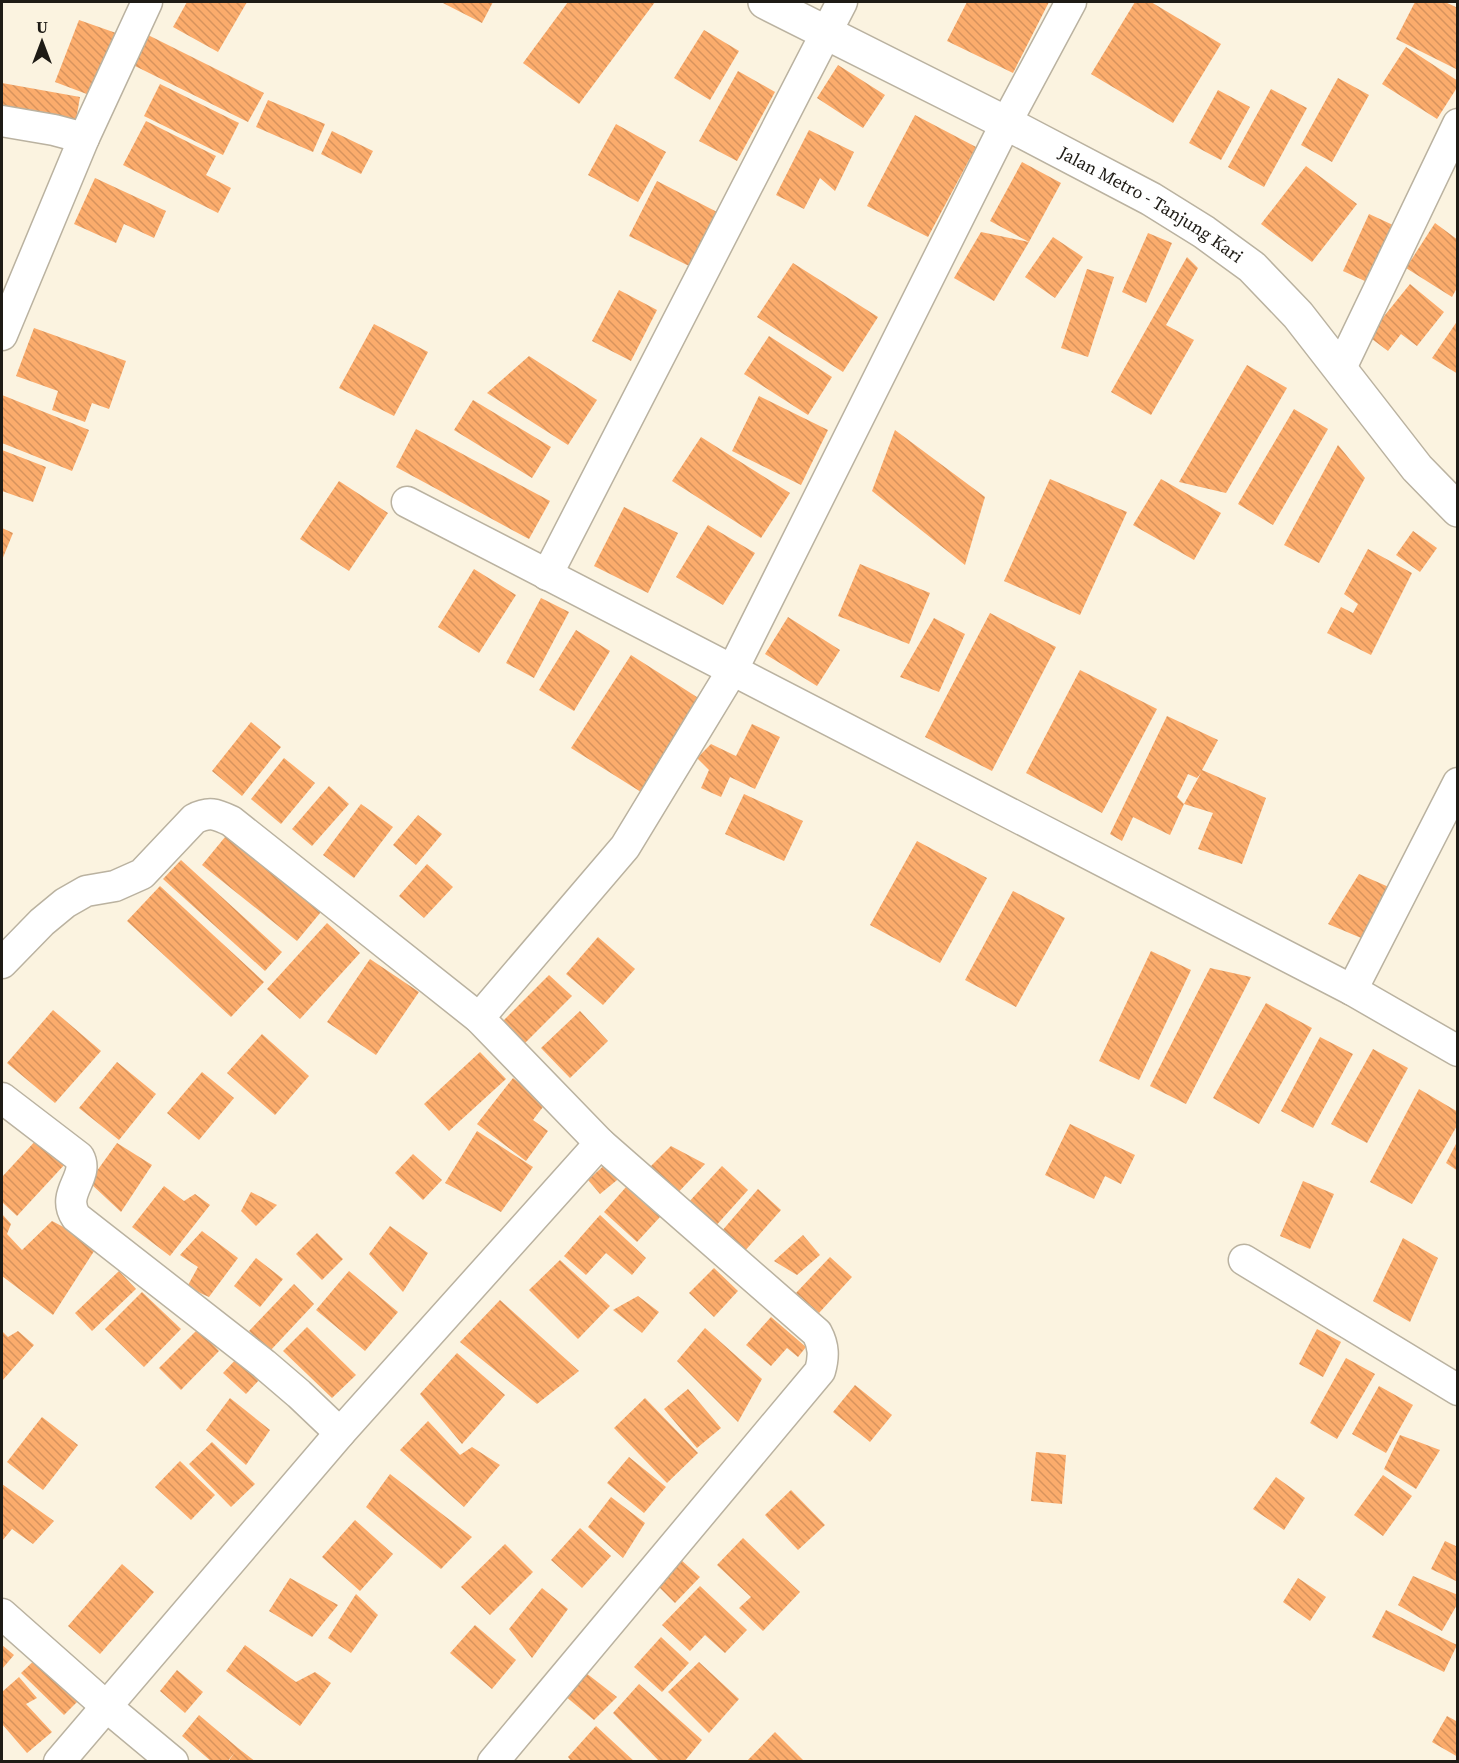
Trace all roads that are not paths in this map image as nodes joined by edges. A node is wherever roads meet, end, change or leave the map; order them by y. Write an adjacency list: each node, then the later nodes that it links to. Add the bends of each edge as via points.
1 (147, 2): 9 (street)
2 (765, 2): 5 (main road, Jalan Metro - Tanjung Kari)
3 (842, 2): 5 (street)
4 (1071, 2): 7 (street)
5 (826, 33): 7 (main road, Jalan Metro - Tanjung Kari); 14 (street)
6 (2, 121): 9 (street)
7 (1006, 123): 11 (main road, Jalan Metro - Tanjung Kari, via 1151,199 1252,267 1298,315); 15 (street)
8 (1458, 124): 11 (street)
9 (84, 138): 10 (street)
10 (2, 335)
11 (1340, 370): 13 (main road, Jalan Metro - Tanjung Kari, via 1417,468)
12 (407, 502): 14 (street)
13 (1458, 510)
14 (547, 575): 15 (street)
15 (732, 671): 18 (street); 19 (street, via 625,847)
16 (1458, 783): 18 (street)
17 (2, 963): 19 (street, via 65,903 86,891 115,886 142,874 194,819 204,813 218,814)
18 (1352, 990): 20 (street)
19 (479, 1018): 22 (street)
20 (1458, 1051)
21 (2, 1098): 25 (street, via 79,1157 82,1169 70,1197 76,1216 264,1364)
22 (600, 1143): 25 (street); 30 (street, via 817,1333 824,1357 820,1371)
23 (1244, 1260): 24 (street)
24 (1458, 1389)
25 (340, 1433): 27 (street)
26 (2, 1614): 27 (street)
27 (107, 1707): 28 (street); 29 (street)
28 (59, 1761)
29 (173, 1761)
30 (493, 1761)

